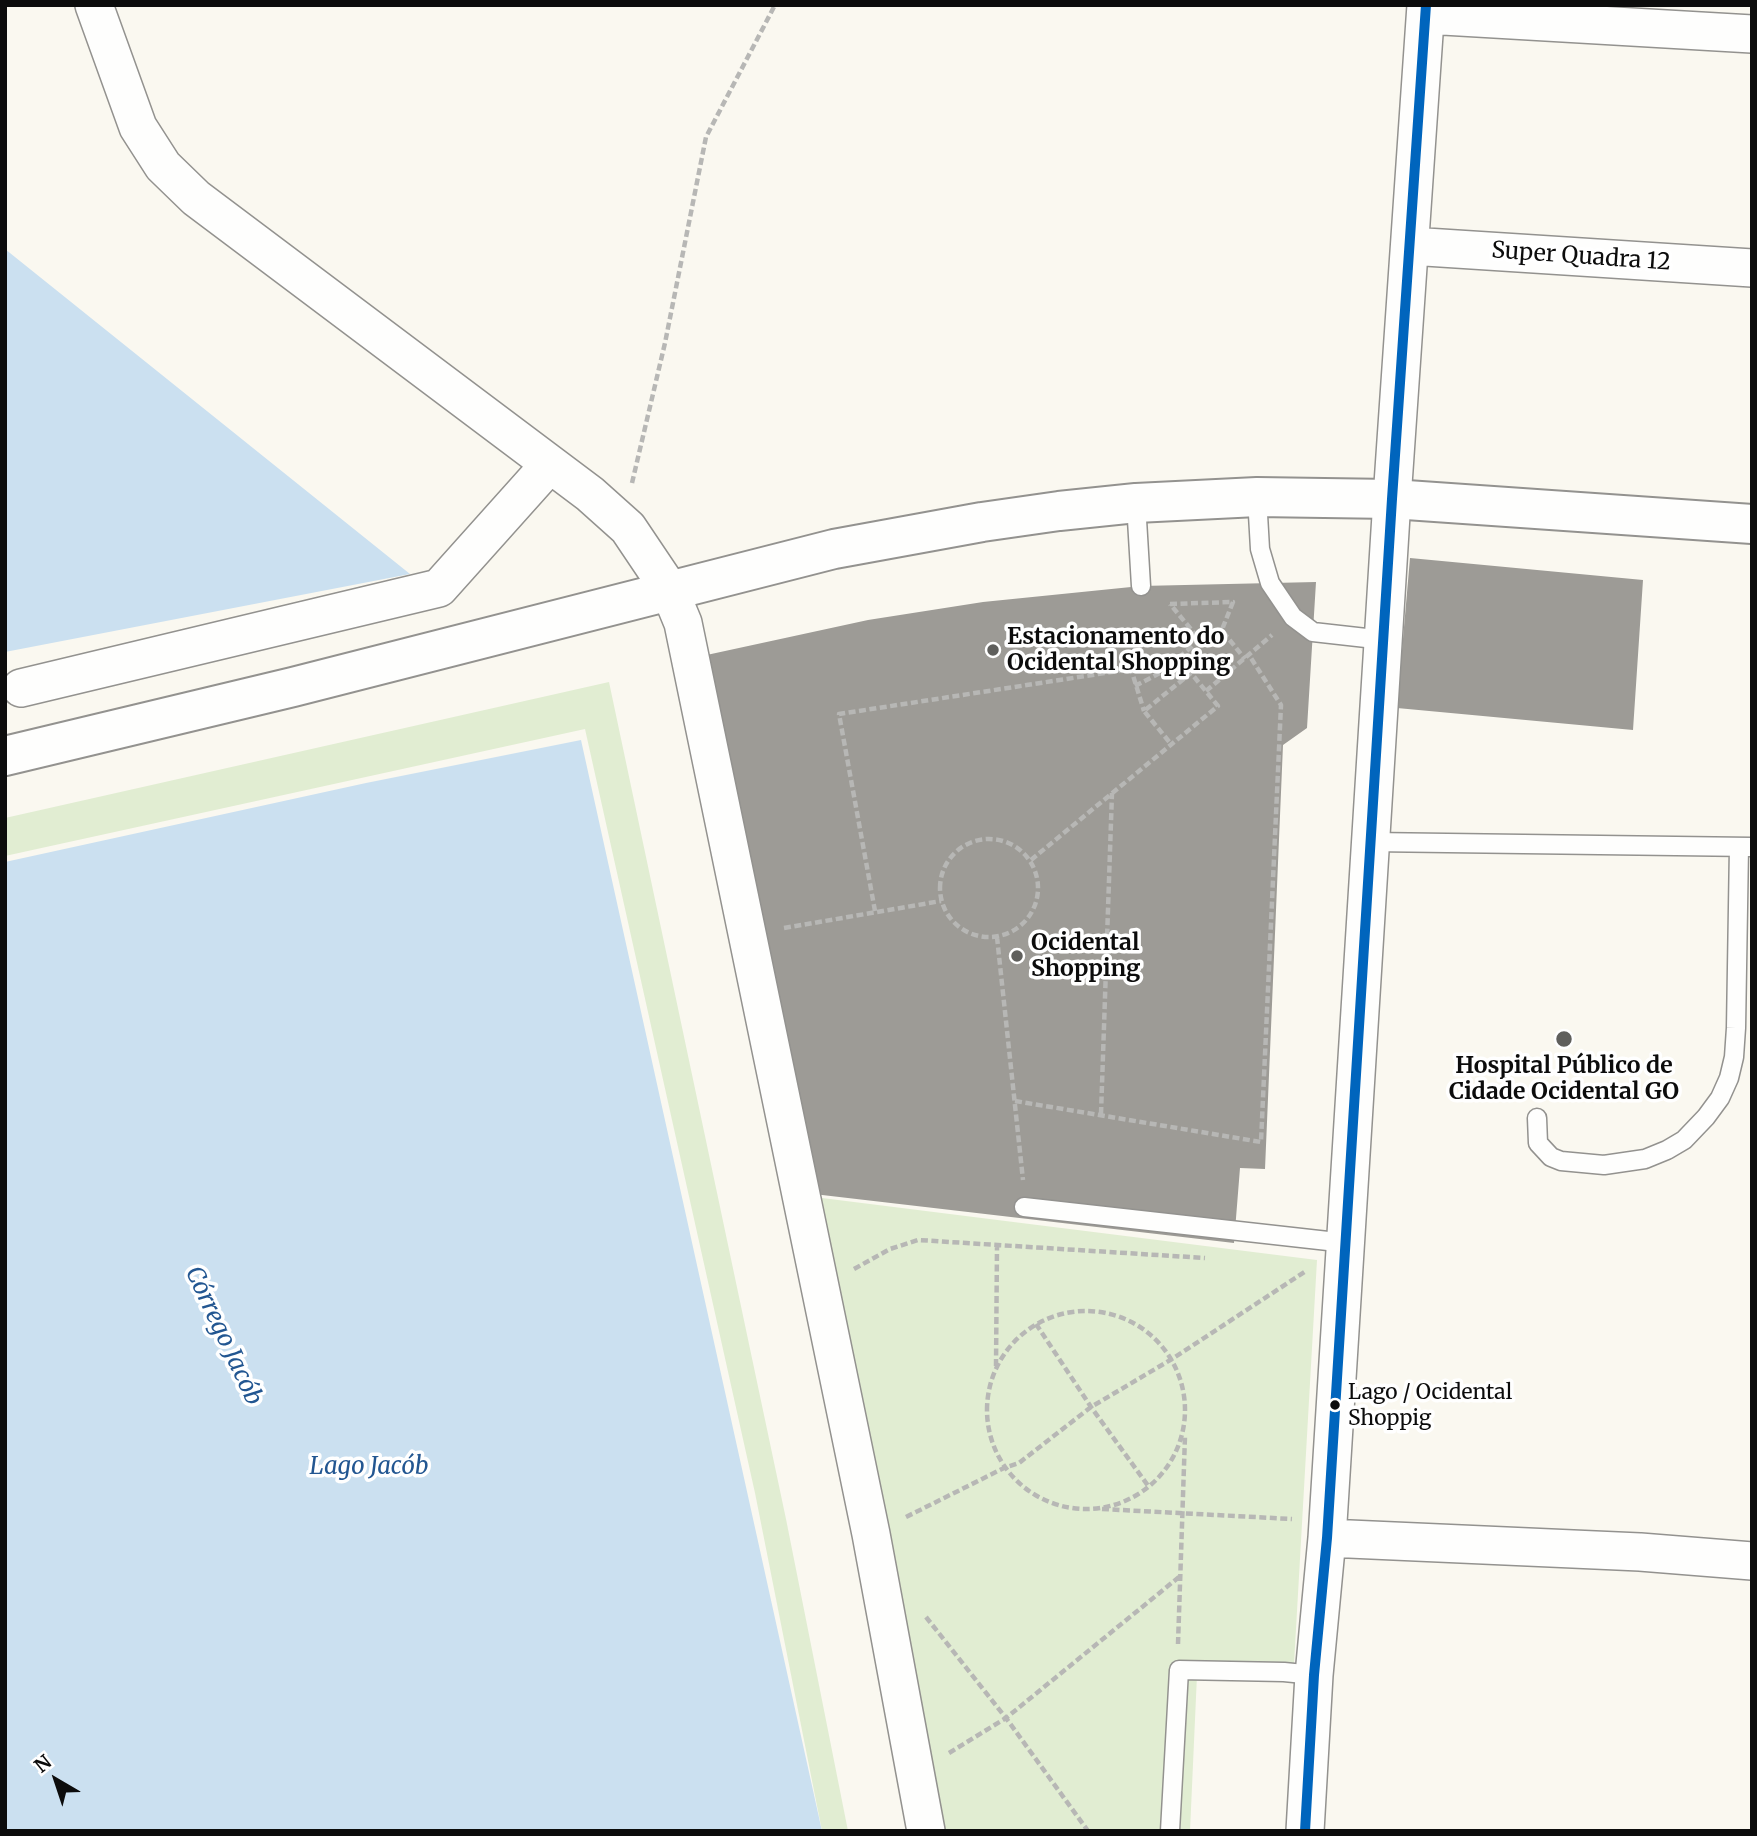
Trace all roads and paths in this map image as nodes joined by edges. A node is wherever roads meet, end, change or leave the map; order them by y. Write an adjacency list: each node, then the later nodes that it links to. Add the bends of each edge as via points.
1 (94, 5): 7 (street, via 138,127 163,166 196,198)
2 (775, 5): 12 (path, via 706,137 665,343 633,472)
3 (1426, 10): 4 (street); 5 (street)
4 (1752, 34)
5 (1410, 246): 6 (street, Super Quadra 12); 9 (street)
6 (1752, 268)
7 (550, 464): 12 (street); 18 (street, via 439,588)
8 (1257, 497): 9 (street); 10 (street); 15 (lane, via 1263,560 1270,583 1293,617 1313,632)
9 (1392, 499): 11 (street); 15 (street)
10 (1136, 503): 13 (lane); 14 (street, via 1059,510 887,538)
11 (1752, 524)
12 (628, 528): 14 (street)
13 (1141, 586)
14 (669, 589): 22 (street); 40 (street, via 683,623)
15 (1384, 640): 24 (street)
16 (1245, 659): 17 (path, via 1224,633 1233,602 1170,604 1200,640 1160,673); 19 (path); 32 (path, via 1249,655 1281,705 1261,1142)
17 (1135, 686): 20 (path); 28 (path, via 1131,668 839,714)
18 (21, 688)
19 (1206, 691): 20 (path, via 1191,673); 21 (path, via 1218,706)
20 (1144, 711): 21 (path)
21 (1171, 744): 23 (path)
22 (19, 753)
23 (1112, 793): 26 (path); 32 (path)
24 (1371, 842): 25 (lane); 36 (street)
25 (1745, 847): 33 (lane, via 1734,1057 1730,1079 1713,1107 1684,1140 1667,1150 1604,1165 1551,1157 1538,1143)
26 (1031, 860): 27 (path, via 1013,844 996,839 965,845 943,869); 30 (path, via 1039,883 1038,899 1020,926)
27 (941, 901): 28 (path); 30 (path, via 959,927 974,935)
28 (875, 911): 29 (path)
29 (781, 929)
30 (998, 937): 31 (path)
31 (1015, 1101): 32 (path); 34 (path)
32 (1101, 1114)
33 (1537, 1118)
34 (1022, 1177)
35 (1024, 1207): 36 (lane)
36 (1346, 1243): 50 (street)
37 (997, 1246): 38 (path); 40 (path, via 905,1242); 43 (path)
38 (1207, 1258)
39 (1306, 1271): 42 (path)
40 (820, 1288): 51 (street)
41 (1036, 1324): 42 (path, via 1086,1310 1112,1313 1157,1339); 43 (path, via 1012,1343); 44 (path)
42 (1172, 1359): 44 (path); 45 (path, via 1183,1384)
43 (996, 1367): 46 (path, via 986,1418)
44 (1091, 1407): 46 (path, via 1019,1463); 47 (path)
45 (1186, 1410): 47 (path, via 1182,1439); 49 (path)
46 (1004, 1468): 48 (path, via 1035,1496 1055,1505); 51 (path)
47 (1149, 1487): 48 (path, via 1125,1502)
48 (1097, 1509): 49 (path)
49 (1181, 1513): 50 (path); 53 (path)
50 (1327, 1529): 52 (street); 56 (street)
51 (871, 1534): 58 (street)
52 (1752, 1561)
53 (1179, 1577): 55 (path); 57 (path)
54 (923, 1613): 57 (path)
55 (1178, 1670): 56 (lane); 61 (lane)
56 (1314, 1675): 62 (street)
57 (1006, 1718): 58 (path); 60 (path)
58 (916, 1774): 59 (street)
59 (926, 1831)
60 (1088, 1831)
61 (1170, 1831)
62 (1305, 1831)

